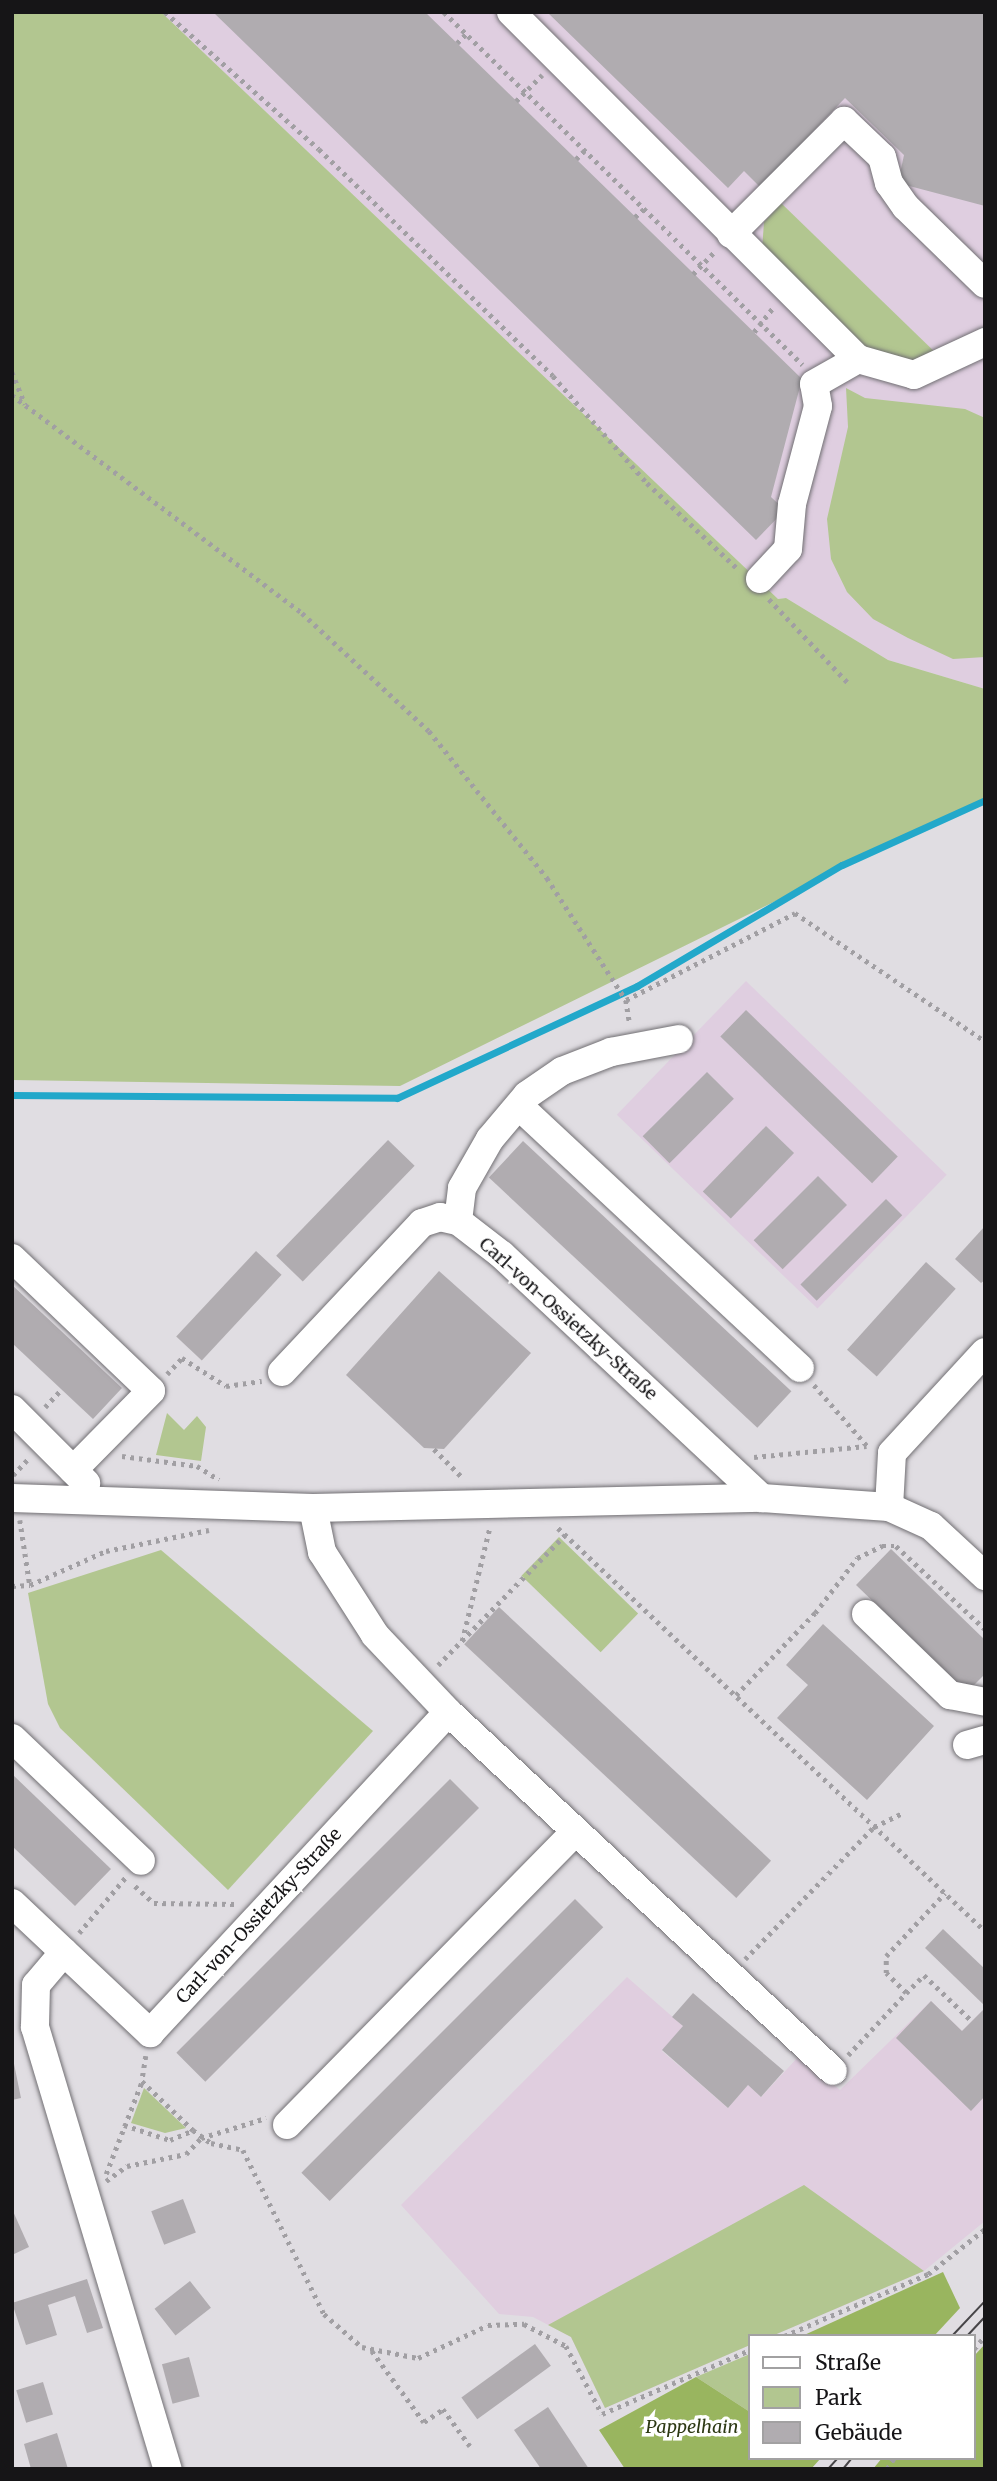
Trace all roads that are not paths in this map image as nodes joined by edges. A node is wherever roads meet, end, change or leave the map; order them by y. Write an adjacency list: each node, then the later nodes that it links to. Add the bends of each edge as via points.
1 (512, 12): 2 (street)
2 (731, 234): 3 (street, via 844,121 882,157 889,183 906,207); 5 (street)
3 (985, 285)
4 (985, 342): 5 (street, via 914,375)
5 (858, 359): 6 (street, via 814,384 818,407 792,504 788,549)
6 (756, 583)
7 (679, 1039): 8 (street, via 611,1052 562,1070)
8 (519, 1106): 9 (street, via 490,1139 462,1188); 12 (street)
9 (458, 1221): 13 (street, via 440,1217 422,1223); 18 (street, Carl-von-Ossietzky-Straße, via 502,1255)
10 (12, 1258): 15 (street, via 151,1391)
11 (985, 1352): 19 (street, via 879,1450)
12 (800, 1368)
13 (282, 1373)
14 (26, 1411): 15 (street)
15 (82, 1461): 16 (street)
16 (100, 1497): 17 (street); 20 (street)
17 (14, 1498)
18 (762, 1498): 19 (street); 20 (street)
19 (889, 1507): 21 (street, via 931,1526)
20 (313, 1508): 24 (street, via 322,1552 338,1583 375,1635)
21 (985, 1576)
22 (866, 1614): 23 (street, via 950,1695)
23 (985, 1702)
24 (448, 1712): 26 (street); 29 (street, Carl-von-Ossietzky-Straße, via 150,2033)
25 (12, 1738): 27 (street)
26 (576, 1831): 30 (street); 31 (street)
27 (133, 1869)
28 (12, 1903): 29 (street)
29 (64, 1952): 32 (street, via 36,1985 35,2027)
30 (833, 2071)
31 (287, 2125)
32 (168, 2469)

